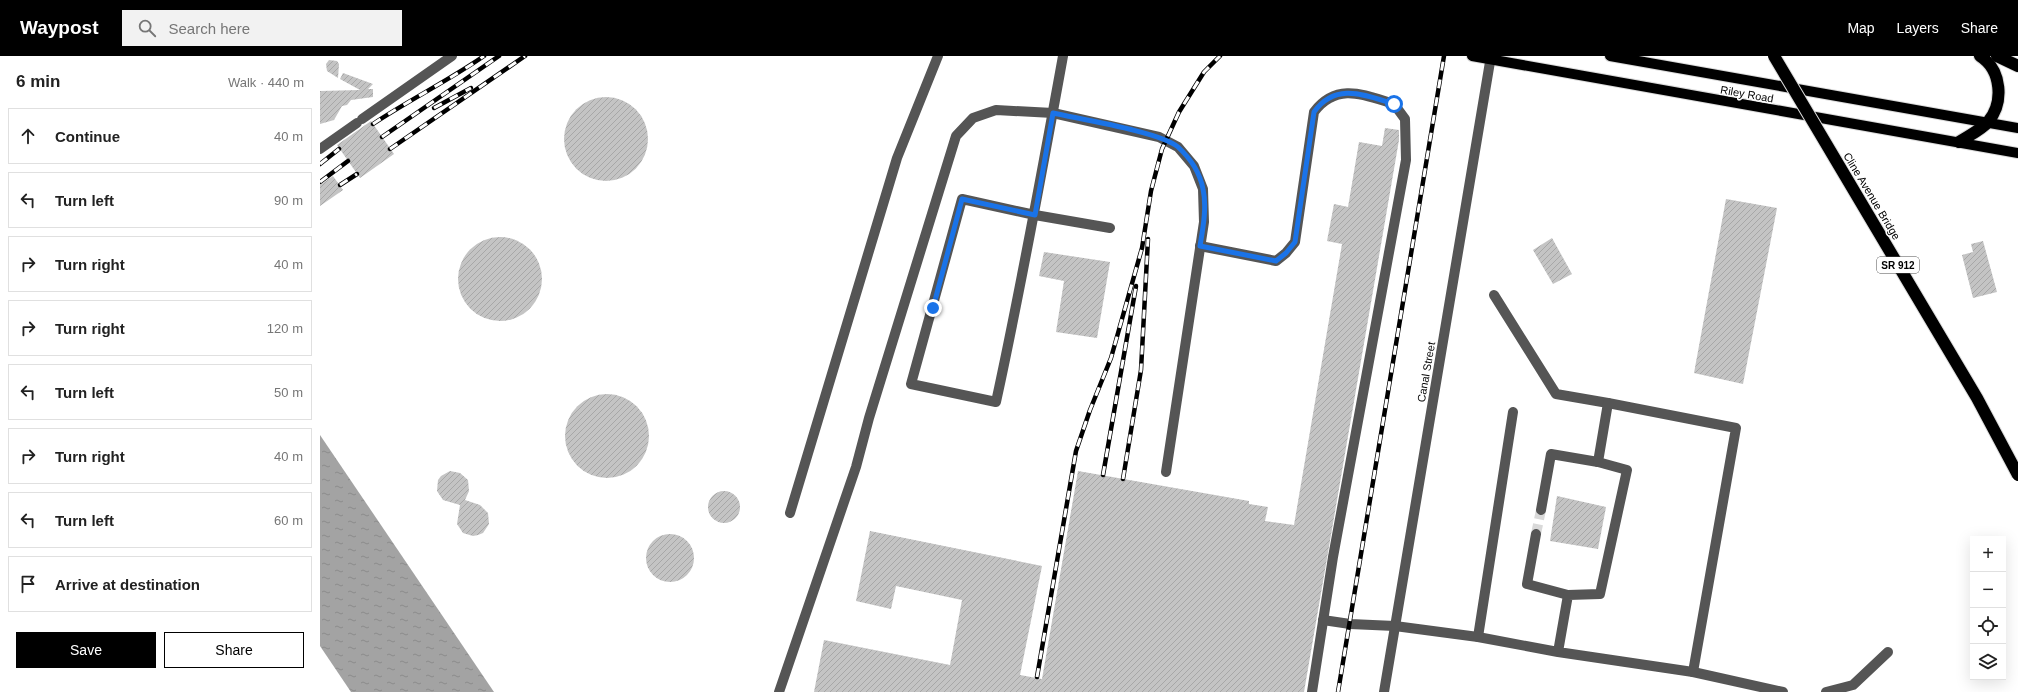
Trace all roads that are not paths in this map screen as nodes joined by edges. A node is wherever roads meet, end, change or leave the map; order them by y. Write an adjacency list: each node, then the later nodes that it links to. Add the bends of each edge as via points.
1 (938, 56): 27 (street, via 898,158)
2 (1063, 56): 11 (street)
3 (1472, 56): 9 (main road, Riley Road)
4 (1610, 56): 12 (main road, Riley Road)
5 (1774, 56): 25 (highway, Cline Avenue Bridge / SR 912, bridge, via 1977,398)
6 (1980, 56): 12 (highway, via 1991,68 1999,86 1995,109)
7 (1997, 56): 10 (highway)
8 (447, 57): 15 (street)
9 (1491, 58): 14 (main road, Riley Road, via 1713,100); 31 (street, Canal Street)
10 (2018, 66)
11 (1053, 113): 17 (street); 19 (street, via 1159,137 1178,146 1194,166 1203,189 1204,222); 36 (street, via 996,110 973,118 956,136 856,467)
12 (1987, 123): 13 (main road, Riley Road); 14 (highway)
13 (2018, 128)
14 (1959, 142): 16 (main road, Riley Road)
15 (320, 149)
16 (2018, 153)
17 (1035, 215): 17 (street, via 996,402 911,384 962,199); 18 (street)
18 (1110, 228)
19 (1200, 246): 24 (street); 30 (street, via 1276,261 1291,248 1295,242 1314,112 1323,100 1338,94 1359,94 1394,104 1405,119 1406,160)
20 (1494, 294): 21 (street, via 1556,394)
21 (1608, 403): 23 (street); 35 (street, via 1736,428)
22 (1513, 412): 32 (street)
23 (1598, 462): 26 (street, via 1551,454); 29 (street, via 1627,470 1602,586 1600,594)
24 (1166, 472)
25 (2018, 475)
26 (1541, 510)
27 (790, 513)
28 (1536, 534): 29 (street, via 1527,584)
29 (1568, 595): 33 (street)
30 (1323, 620): 31 (street); 37 (street)
31 (1395, 626): 32 (street); 38 (street, Canal Street)
32 (1478, 637): 33 (street)
33 (1558, 652): 35 (street)
34 (1888, 652): 40 (street, via 1853,685)
35 (1693, 672): 39 (street)
36 (779, 692)
37 (1312, 692)
38 (1384, 692)
39 (1783, 692)
40 (1826, 692)

